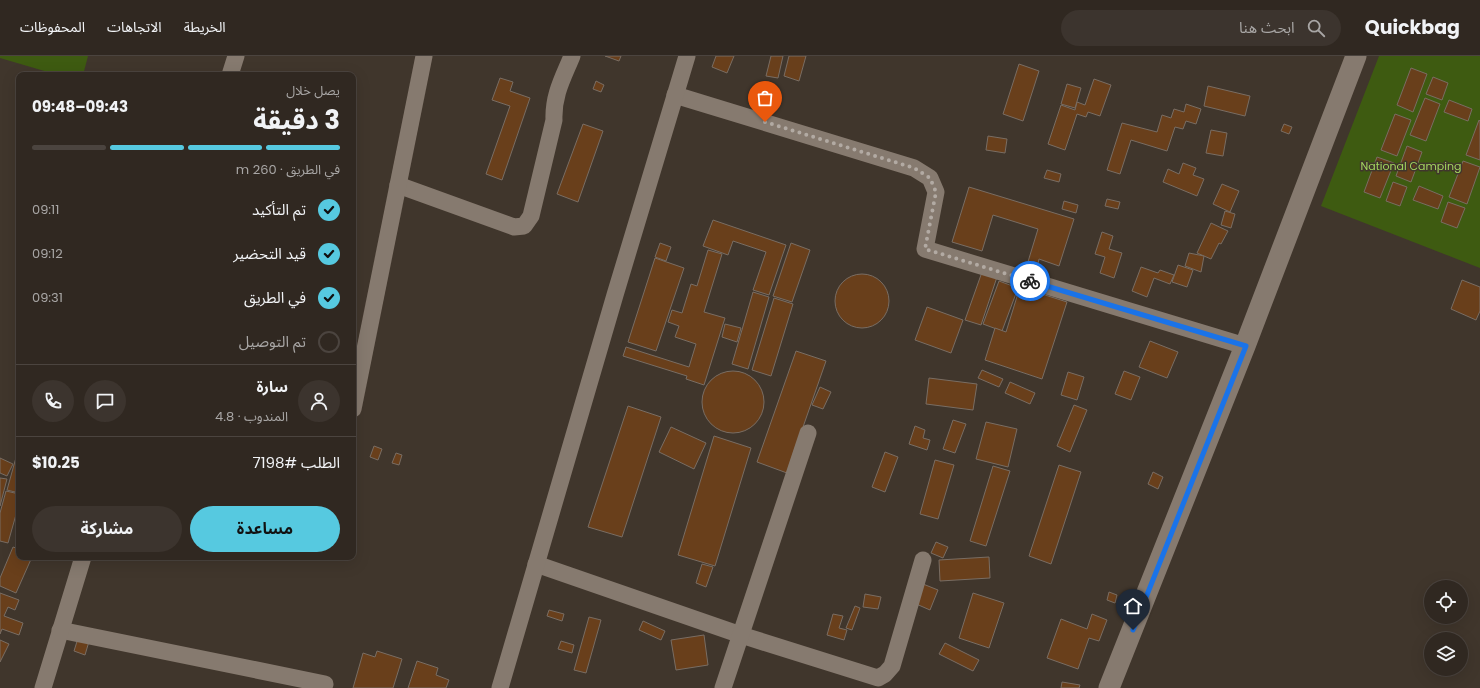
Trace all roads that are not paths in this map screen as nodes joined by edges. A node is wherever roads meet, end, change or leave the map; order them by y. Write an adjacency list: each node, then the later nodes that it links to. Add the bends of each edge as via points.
1 (236, 56): 6 (street)
2 (424, 56): 8 (street)
3 (572, 56): 8 (street, via 557,92 554,120 531,216 524,226 514,227)
4 (687, 56): 7 (street)
5 (1356, 56): 9 (street)
6 (231, 72)
7 (675, 95): 9 (street, via 914,168 930,178 936,192 925,249); 14 (street)
8 (398, 185): 10 (street)
9 (1246, 346): 21 (street)
10 (356, 395)
11 (808, 434): 16 (street)
12 (82, 560): 15 (street)
13 (923, 560): 16 (street, via 892,666 878,678)
14 (536, 564): 16 (street); 19 (street)
15 (60, 630): 17 (street); 18 (street)
16 (741, 636): 20 (street)
17 (325, 684)
18 (43, 688)
19 (500, 688)
20 (723, 688)
21 (1109, 688)

